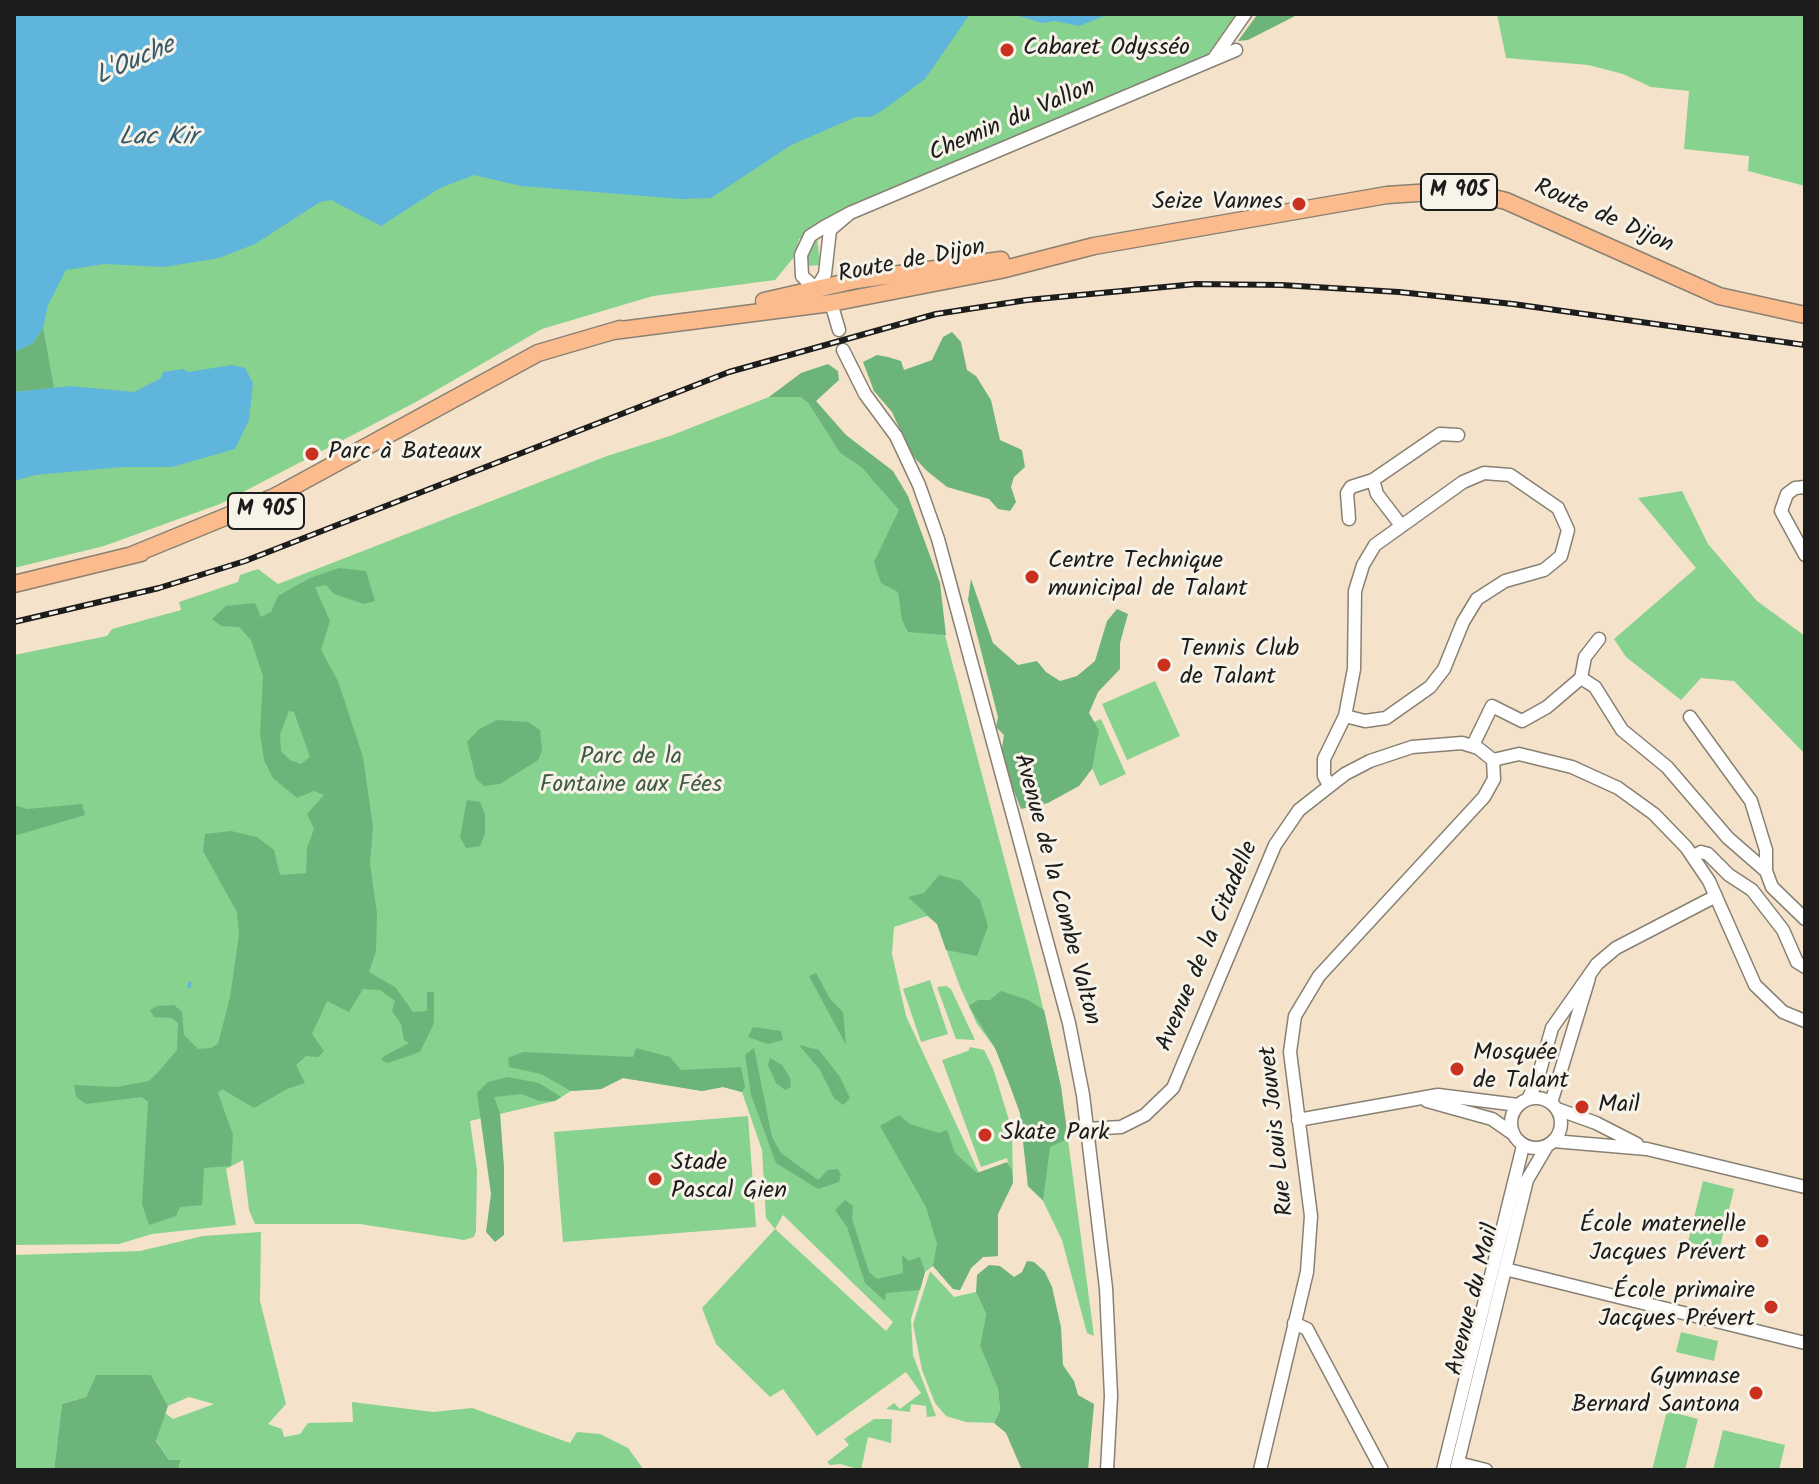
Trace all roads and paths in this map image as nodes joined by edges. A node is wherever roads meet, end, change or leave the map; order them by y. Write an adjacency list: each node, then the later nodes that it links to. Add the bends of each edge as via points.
1 (1245, 14): 3 (street)
2 (1236, 50): 3 (street, Chemin du Vallon)
3 (1213, 60): 4 (street, Chemin du Vallon)
4 (850, 213): 7 (street, via 830,230 825,274); 7 (street, Chemin du Vallon, via 803,245 802,276)
5 (1094, 246): 6 (main road, Route de Dijon / M 905); 8 (main road, Route de Dijon / M 905); 10 (main road, Route de Dijon / M 905, via 1387,195 1457,192 1506,201 1719,296)
6 (975, 263): 7 (main road, Route de Dijon / M 905); 8 (main road, Route de Dijon / M 905, via 855,292)
7 (816, 289): 8 (main road); 9 (main road, M 905, via 804,300); 12 (main road, M 905)
8 (831, 303): 9 (main road, M 905); 11 (street)
9 (772, 311): 12 (main road, M 905)
10 (1805, 315)
11 (839, 330)
12 (613, 331): 15 (main road, M 905, via 538,353)
13 (843, 350): 43 (street, Avenue de la Combe Valton, via 865,394 896,436 938,539 1069,1023)
14 (1458, 435): 17 (street, via 1440,434)
15 (385, 437): 16 (main road, M 905); 19 (main road, M 905, via 376,449)
16 (361, 447): 19 (main road, M 905); 22 (main road, M 905, via 249,509)
17 (1373, 480): 20 (street, via 1356,483 1347,493); 21 (street)
18 (1805, 487): 23 (street, via 1795,488 1783,500 1781,511)
19 (303, 491): 22 (main road, M 905, via 252,517)
20 (1349, 519)
21 (1400, 524): 27 (street, via 1375,545 1359,575 1354,669); 27 (street, via 1469,478 1493,472 1517,479 1552,503 1568,530 1564,549 1551,566 1505,581 1477,599 1444,669 1420,696 1377,720)
22 (132, 555): 24 (main road, M 905)
23 (1805, 555)
24 (14, 584)
25 (1599, 639): 26 (street, via 1585,657)
26 (1581, 678): 29 (street, via 1522,721 1492,706); 33 (street, via 1595,687 1622,730)
27 (1345, 716): 31 (street, via 1324,759)
28 (1690, 717): 33 (street, via 1751,801 1766,850)
29 (1473, 745): 30 (street); 31 (street, Avenue de la Citadelle, via 1412,747 1370,761)
30 (1493, 760): 32 (street, via 1524,755 1600,779 1654,814); 42 (street, Rue Louis Jouvet, via 1494,779 1484,797 1302,999 1290,1052)
31 (1329, 785): 43 (street, Avenue de la Citadelle, via 1299,810 1275,845 1173,1088 1145,1115 1121,1127)
32 (1693, 856): 34 (street); 36 (street, via 1706,853 1752,890)
33 (1766, 871): 35 (street, via 1777,893)
34 (1716, 896): 37 (street, via 1616,948); 38 (street, via 1755,985 1783,1012)
35 (1805, 919)
36 (1805, 967)
37 (1590, 975): 40 (street, via 1552,1028); 41 (street)
38 (1805, 1021)
39 (1420, 1099): 40 (street, via 1438,1095); 42 (street); 44 (street, via 1492,1119)
40 (1523, 1102): 41 (street, via 1541,1098); 44 (street, via 1511,1118)
41 (1554, 1106): 45 (street, via 1561,1126); 47 (street)
42 (1298, 1120): 50 (street, Rue Louis Jouvet, via 1311,1216 1307,1272)
43 (1087, 1129): 53 (street, Avenue de la Combe Valton, via 1111,1354)
44 (1512, 1133): 46 (street)
45 (1550, 1144): 46 (street); 47 (street, via 1566,1140); 49 (street, Avenue du Mail, via 1527,1180)
46 (1523, 1146): 56 (street, Avenue du Mail)
47 (1647, 1149): 48 (street)
48 (1805, 1187)
49 (1505, 1269): 51 (street); 52 (street, Avenue du Mail)
50 (1294, 1323): 54 (street, Rue Louis Jouvet); 55 (street, via 1307,1329)
51 (1805, 1343)
52 (1457, 1466): 57 (street)
53 (1107, 1470)
54 (1260, 1470)
55 (1382, 1470)
56 (1443, 1470)
57 (1486, 1470)

